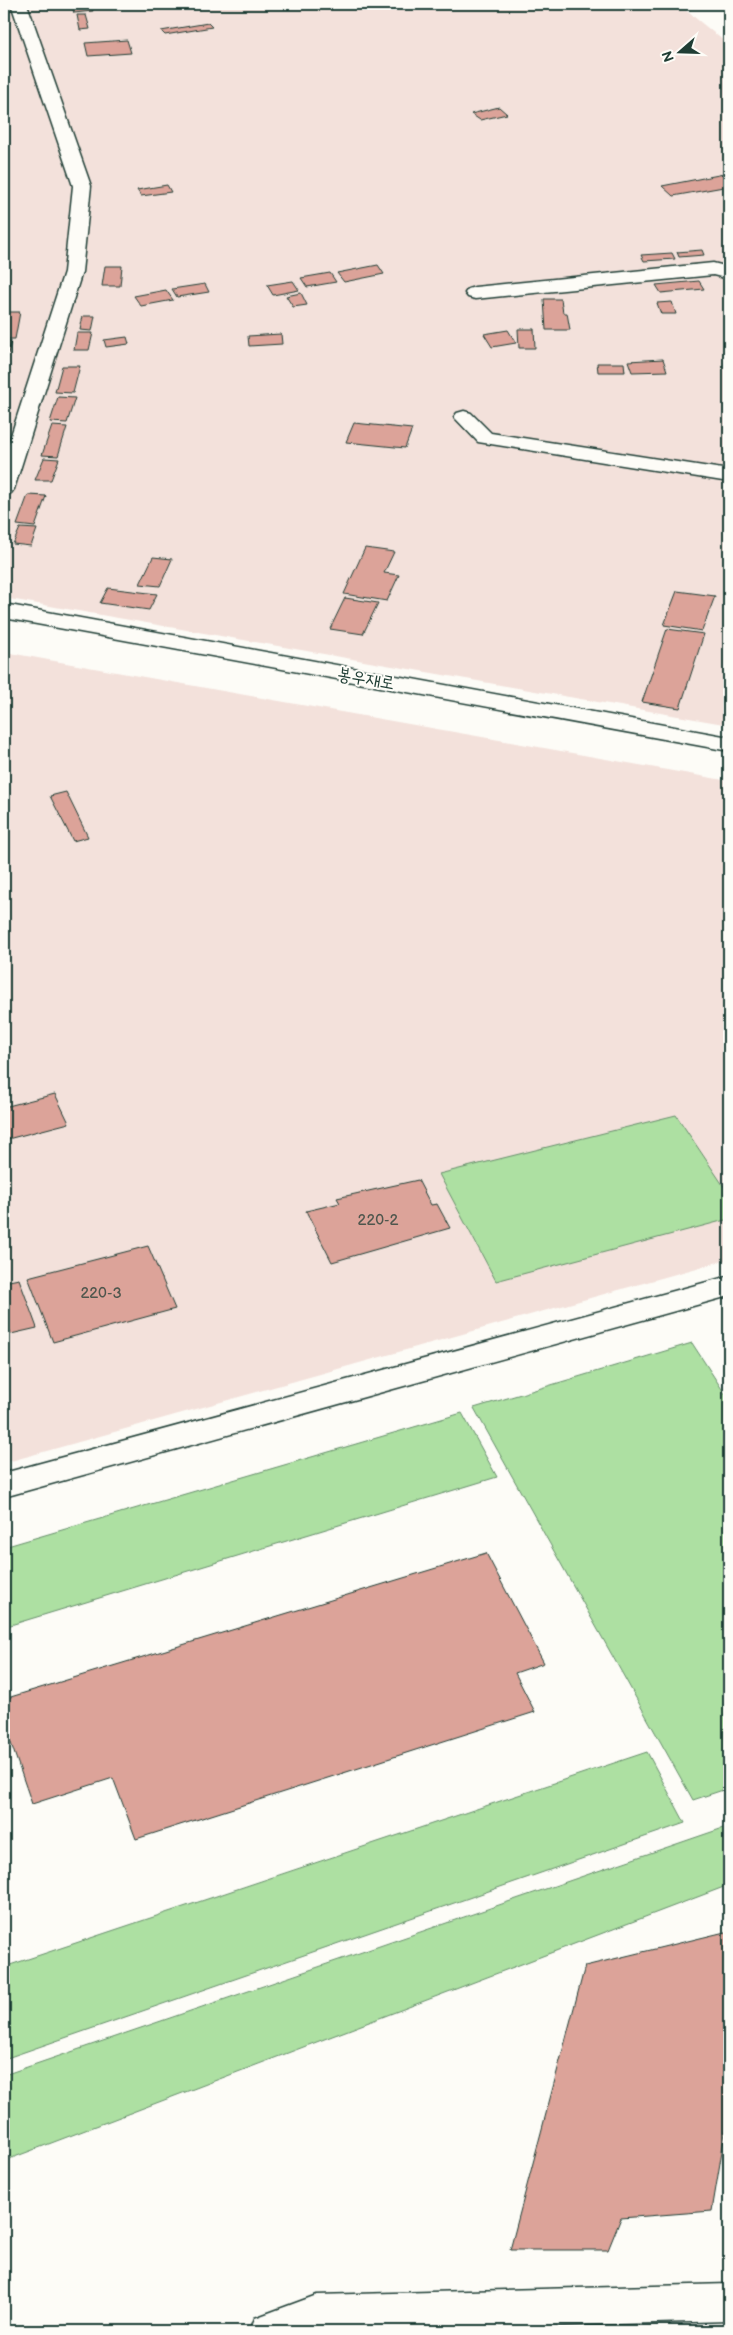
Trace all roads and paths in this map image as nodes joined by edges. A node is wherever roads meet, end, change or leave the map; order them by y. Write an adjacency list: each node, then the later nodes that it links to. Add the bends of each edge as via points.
1 (19, 4): 6 (street, via 82,186 73,272)
2 (729, 273): 3 (street, via 713,269)
3 (474, 293)
4 (464, 417): 5 (street, via 486,438)
5 (729, 476)
6 (4, 489)
7 (4, 611): 8 (street, 봉우재로)
8 (729, 744)
9 (729, 1286): 10 (street)
10 (4, 1485)
11 (729, 2302): 12 (street, via 317,2314)
12 (269, 2331)

